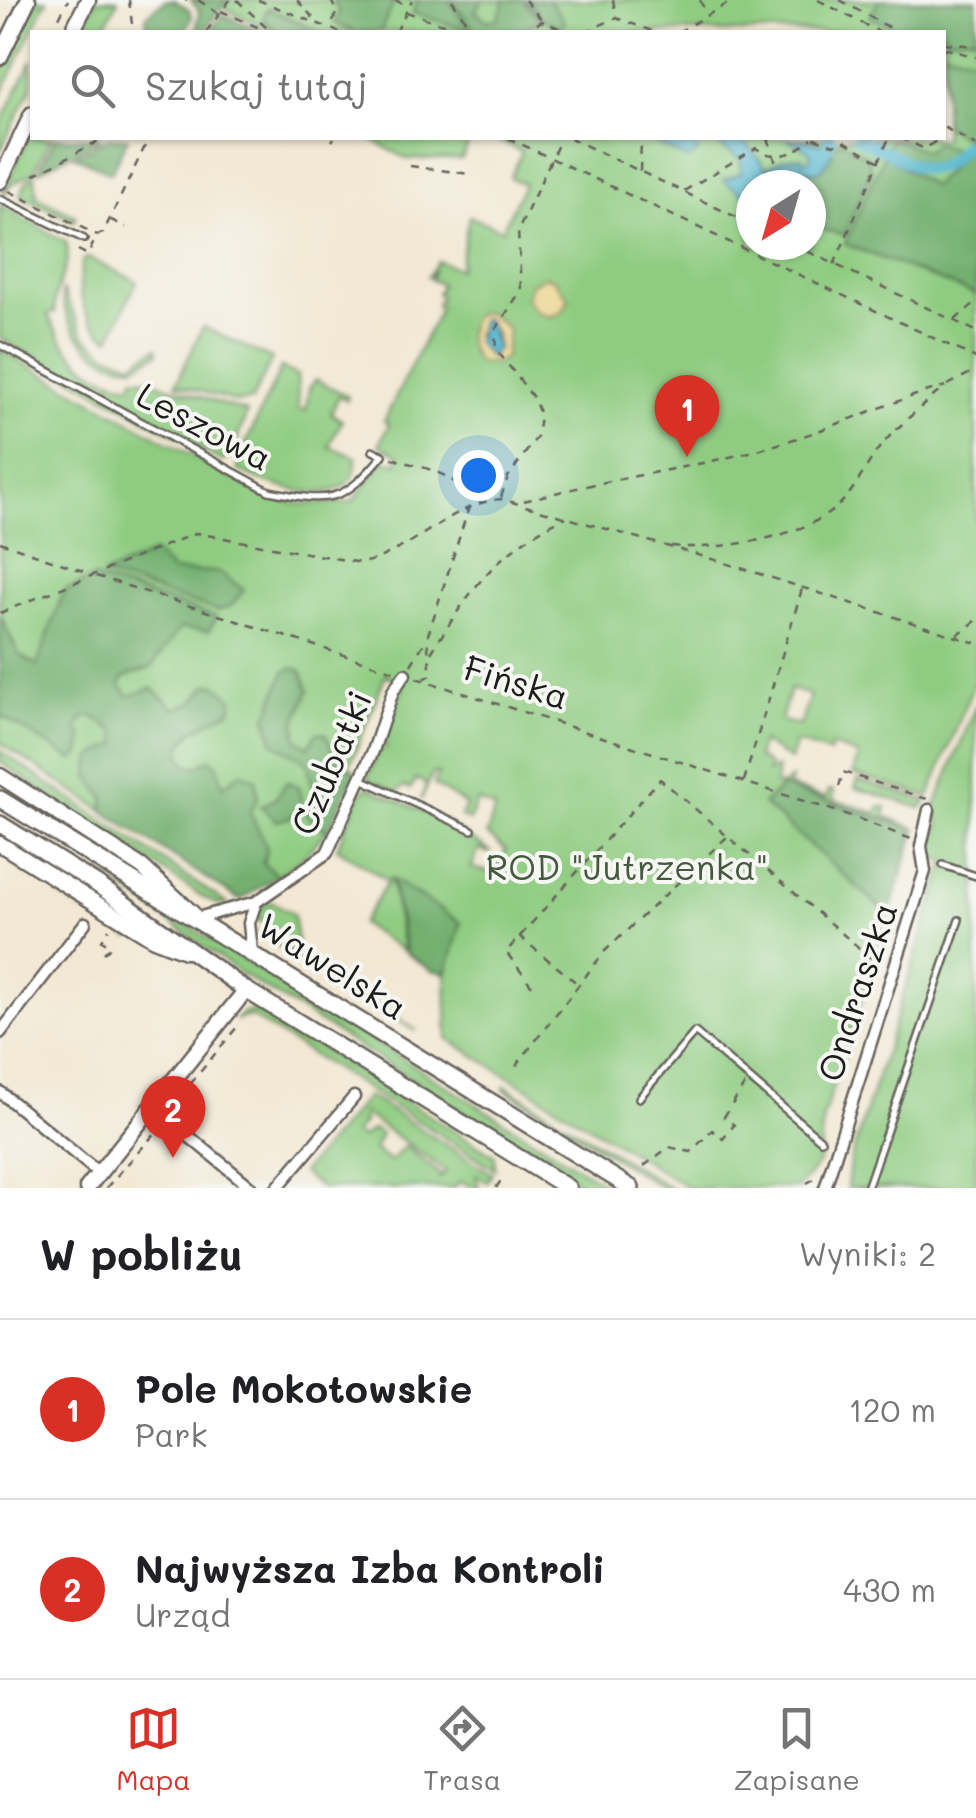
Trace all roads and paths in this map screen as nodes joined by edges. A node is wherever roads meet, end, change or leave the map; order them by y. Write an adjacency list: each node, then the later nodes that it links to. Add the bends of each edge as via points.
1 (28, 0): 50 (main road)
2 (68, 0): 30 (path)
3 (88, 0): 31 (main road)
4 (129, 0): 32 (path)
5 (198, 0): 23 (path)
6 (230, 0): 23 (path)
7 (237, 0): 35 (path)
8 (258, 0): 22 (path)
9 (274, 0): 22 (path)
10 (297, 0): 28 (path)
11 (330, 0): 29 (path, via 337,13)
12 (395, 0): 21 (path)
13 (412, 0): 21 (path)
14 (452, 0): 39 (path)
15 (525, 0): 27 (path)
16 (612, 0): 26 (path)
17 (700, 0): 25 (path)
18 (734, 0): 25 (path)
19 (818, 0): 45 (path)
20 (840, 0): 46 (path)
21 (409, 6): 24 (path)
22 (273, 7): 28 (path)
23 (220, 12): 33 (path); 34 (path)
24 (406, 12): 37 (path); 38 (path)
25 (707, 16): 44 (path)
26 (616, 18): 42 (path); 43 (path)
27 (542, 20): 40 (path); 41 (path)
28 (320, 24): 29 (path)
29 (330, 28): 36 (path)
30 (53, 30)
31 (73, 30)
32 (133, 30)
33 (207, 30)
34 (265, 30)
35 (268, 30)
36 (334, 30)
37 (397, 30)
38 (464, 30)
39 (469, 30)
40 (526, 30)
41 (564, 30)
42 (589, 30)
43 (649, 30)
44 (682, 30)
45 (875, 30)
46 (893, 30)
47 (946, 46): 48 (path)
48 (976, 46)
49 (946, 47): 51 (path)
50 (0, 57)
51 (976, 57)
52 (30, 119): 75 (main road)
53 (946, 134): 66 (path)
54 (100, 140): 73 (path)
55 (149, 140): 79 (path)
56 (512, 140): 68 (path)
57 (559, 140): 68 (path)
58 (574, 140): 72 (path)
59 (641, 140): 72 (path)
60 (769, 140): 67 (path)
61 (809, 140): 67 (path)
62 (818, 140): 69 (path, via 844,141)
63 (888, 140): 69 (path)
64 (905, 140): 65 (path, via 925,149)
65 (936, 140)
66 (976, 146)
67 (774, 156): 71 (path); 76 (path, via 754,149)
68 (552, 160): 90 (path); 95 (path, via 517,236 521,290 494,341 538,406 540,428)
69 (879, 162): 85 (path)
70 (410, 166): 74 (path)
71 (778, 170)
72 (640, 171): 76 (path)
73 (34, 174)
74 (470, 174)
75 (5, 186): 81 (path)
76 (683, 192): 78 (path)
77 (0, 199): 82 (lane)
78 (736, 217)
79 (110, 219): 80 (path); 81 (path)
80 (126, 227)
81 (97, 234): 83 (path, via 88,255)
82 (84, 240)
83 (78, 250)
84 (825, 260): 85 (path)
85 (834, 265): 87 (path)
86 (976, 302): 87 (path)
87 (954, 321): 88 (path)
88 (976, 331)
89 (0, 344): 93 (lane, Leszowa, via 269,492 332,497 356,486 382,455)
90 (976, 358)
91 (976, 370): 92 (path)
92 (946, 386): 96 (path, via 796,439); 100 (path, via 894,432 840,504 825,514 734,546)
93 (373, 450)
94 (398, 460): 97 (path, via 460,484)
95 (501, 498): 96 (path); 97 (path)
96 (520, 502): 98 (path)
97 (468, 507): 101 (path, via 373,561); 108 (path)
98 (567, 516): 100 (path); 110 (path, via 496,560)
99 (0, 542): 103 (path, Fińska)
100 (665, 546): 104 (path)
101 (306, 552): 102 (path); 103 (path, via 196,533)
102 (304, 562)
103 (92, 574): 105 (path); 111 (path, Fińska)
104 (803, 587): 107 (path); 115 (path)
105 (0, 613)
106 (976, 621): 107 (path)
107 (954, 637): 109 (path)
108 (427, 638): 110 (path); 111 (path)
109 (976, 643)
110 (431, 653): 112 (path, via 432,675)
111 (405, 674): 112 (path, Fińska); 114 (street, Czubatki)
112 (422, 680): 115 (path, Fińska)
113 (0, 776): 127 (main road, via 142,867)
114 (361, 779): 120 (lane); 126 (street, Czubatki, via 326,853)
115 (744, 781): 122 (path, Fińska)
116 (839, 787): 118 (path, via 844,772)
117 (0, 799): 127 (main road, Wawelska)
118 (929, 805): 122 (street, Ondraszka)
119 (0, 824): 134 (main road, Wawelska)
120 (472, 830)
121 (728, 836): 131 (path, via 658,780); 135 (path); 136 (path, via 605,951)
122 (922, 841): 157 (street, Ondraszka, via 925,872)
123 (0, 844): 134 (main road, via 154,939)
124 (944, 865): 125 (lane)
125 (976, 876)
126 (256, 902): 127 (street, Czubatki); 132 (street)
127 (197, 918): 132 (main road, Wawelska)
128 (958, 920): 158 (lane)
129 (85, 923): 139 (street)
130 (109, 929): 133 (path, via 102,940 111,946)
131 (520, 936): 136 (path); 137 (path, via 506,954)
132 (252, 952): 156 (main road, Wawelska)
133 (104, 953)
134 (197, 955): 138 (main road, Wawelska)
135 (871, 958)
136 (579, 985): 141 (path)
137 (532, 986)
138 (246, 990): 146 (main road); 155 (main road, Wawelska)
139 (5, 1017): 140 (street)
140 (0, 1033)
141 (516, 1066)
142 (749, 1078): 145 (lane, via 695,1032); 147 (lane); 148 (path, via 724,1118 734,1125 723,1139 712,1130 691,1152 669,1147)
143 (0, 1092): 149 (street)
144 (354, 1096): 153 (street)
145 (639, 1098)
146 (154, 1108): 149 (main road); 152 (street)
147 (821, 1140)
148 (644, 1166)
149 (100, 1174): 151 (main road)
150 (503, 1177): 154 (path)
151 (88, 1188)
152 (252, 1188)
153 (277, 1188)
154 (496, 1188)
155 (568, 1188)
156 (631, 1188)
157 (825, 1188)
158 (867, 1188)

